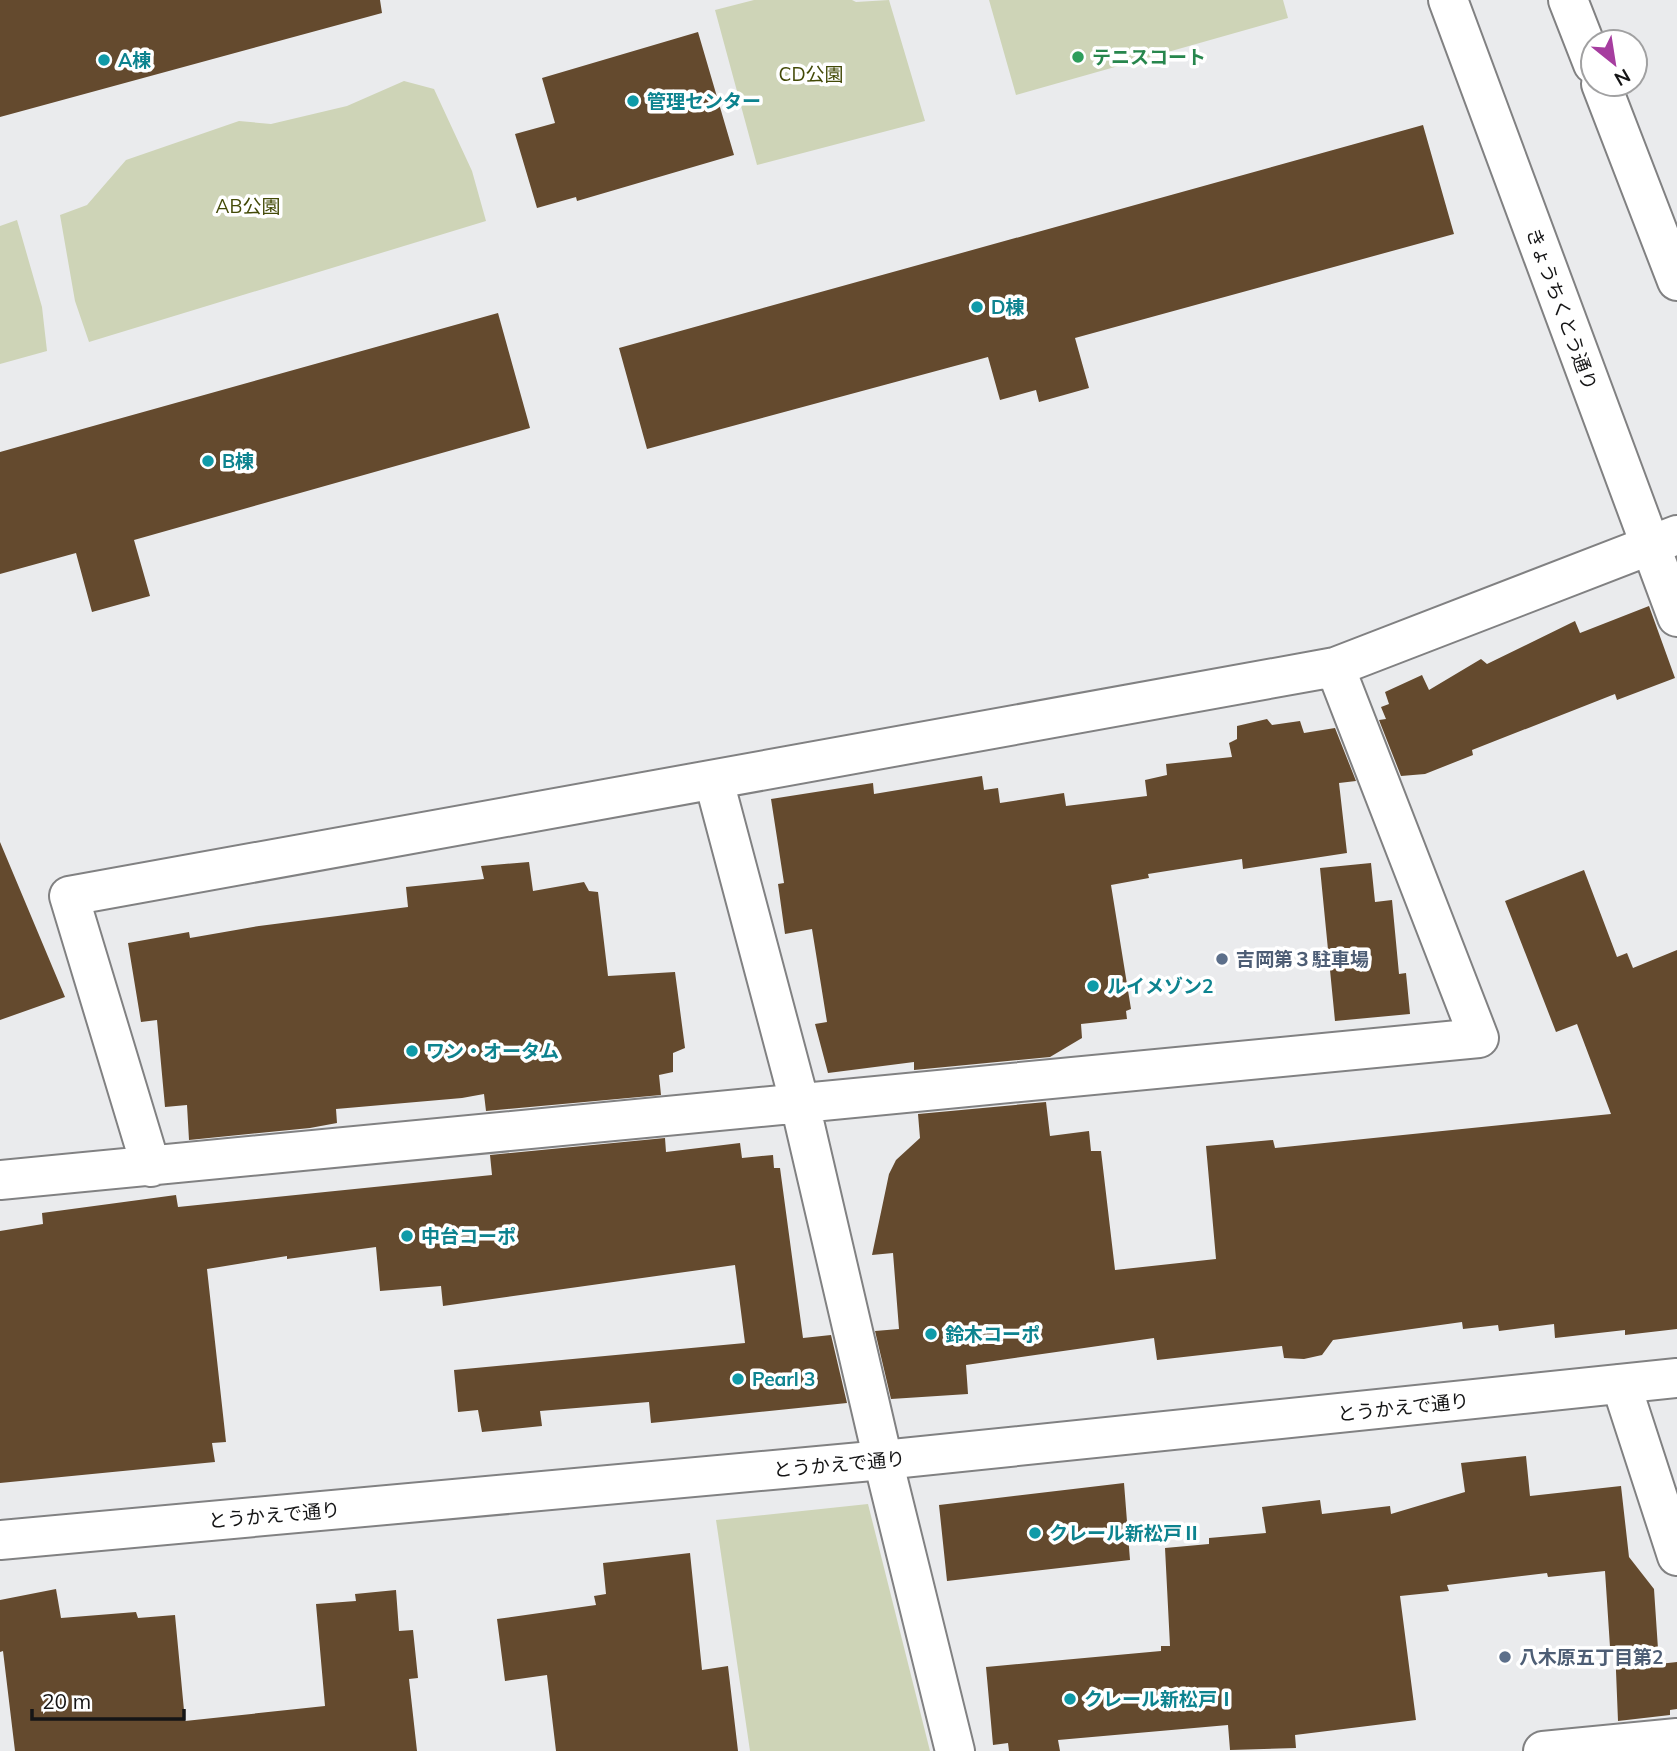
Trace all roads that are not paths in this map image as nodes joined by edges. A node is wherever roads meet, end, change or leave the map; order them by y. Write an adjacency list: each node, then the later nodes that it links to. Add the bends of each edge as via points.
1 (1448, 0): 6 (street, きょうちくとう通り)
2 (1568, 0): 3 (street)
3 (1579, 28)
4 (1606, 98): 5 (street)
5 (1677, 281)
6 (1663, 540): 7 (street, きょうちくとう通り); 8 (street)
7 (1677, 617)
8 (1335, 667): 9 (street); 10 (street, via 1479,1038)
9 (714, 781): 10 (street); 11 (street, via 69,896)
10 (800, 1104): 11 (street); 15 (street)
11 (151, 1167): 12 (street)
12 (0, 1180)
13 (1677, 1378): 14 (street, とうかえで通り)
14 (1621, 1384): 15 (street, とうかえで通り); 17 (street)
15 (883, 1460): 16 (street, とうかえで通り); 19 (street)
16 (0, 1540)
17 (1677, 1556)
18 (1677, 1738): 20 (street)
19 (955, 1751)
20 (1543, 1751)

